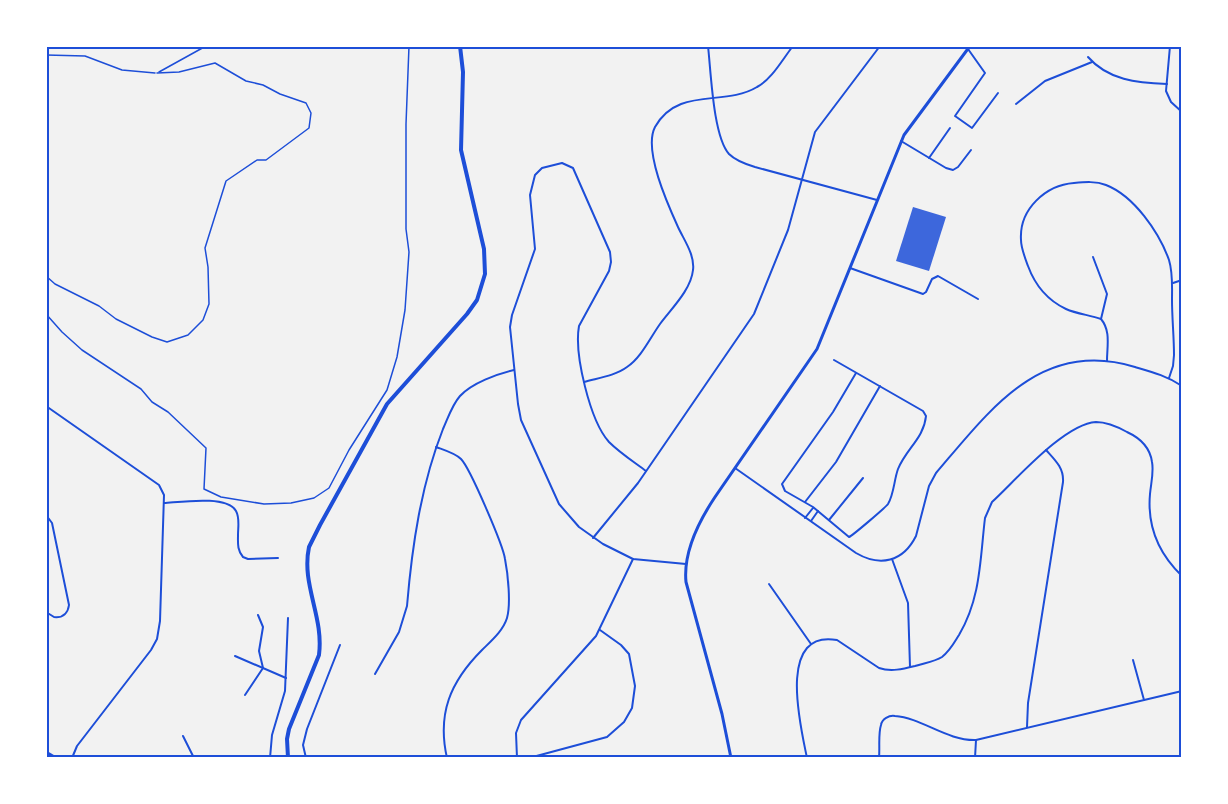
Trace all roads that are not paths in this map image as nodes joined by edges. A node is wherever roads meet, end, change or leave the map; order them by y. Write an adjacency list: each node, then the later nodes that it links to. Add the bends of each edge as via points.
1 (460, 46): 78 (main road, via 460,150 484,249 483,284 468,314 381,414 309,547 307,579 320,629 320,645 289,729)
2 (708, 46): 11 (street)
3 (793, 46): 11 (street, via 758,87)
4 (880, 46): 18 (street, via 815,132)
5 (1170, 46): 9 (street)
6 (969, 48): 10 (street, via 985,73 955,116 972,128); 15 (street)
7 (1088, 57): 8 (street)
8 (1092, 62): 9 (street, via 1129,81); 12 (street, via 1046,81)
9 (1167, 84): 13 (street, via 1168,96)
10 (998, 93)
11 (714, 98): 18 (street, via 721,139 731,155 741,162); 31 (street, via 675,105 653,131 652,148 660,184 693,262 690,278 627,367)
12 (1016, 104)
13 (1182, 112)
14 (950, 128): 17 (street)
15 (901, 141): 17 (street); 19 (street)
16 (971, 150): 17 (street, via 955,170)
17 (929, 158)
18 (803, 180): 19 (street); 38 (street, via 754,315)
19 (877, 200): 21 (street)
20 (1093, 257): 25 (street, via 1107,294)
21 (850, 268): 24 (street, via 924,293 938,276); 37 (street, via 817,349)
22 (1182, 280): 23 (street)
23 (1173, 283): 25 (street, via 1169,260 1159,239 1125,195 1092,182 1067,183 1050,189 1040,196 1023,223 1021,240 1027,263 1040,290 1054,301 1066,309); 30 (street, via 1174,355)
24 (978, 298)
25 (1101, 319): 27 (street, via 1107,334)
26 (834, 360): 29 (street)
27 (1107, 361): 30 (street); 51 (street, via 1062,365 1024,381 1011,391 936,473 913,543)
28 (514, 370): 31 (street, via 512,315 535,249 530,205 533,182 547,165 565,164 573,168 611,262 579,326); 35 (street, via 470,388 459,398); 48 (street, via 521,420 554,494 570,519)
29 (856, 373): 32 (street); 40 (street, via 783,481 785,491)
30 (1169, 378): 33 (street)
31 (584, 382): 38 (street, via 602,432)
32 (880, 386): 40 (street, via 840,456); 46 (street, via 925,413 922,432 900,465 885,508 850,536)
33 (1182, 386)
34 (46, 406): 41 (street, via 159,485)
35 (436, 447): 65 (street, via 424,484 402,625); 80 (street, via 461,459 482,501 504,554 509,608 505,625 468,665 450,696 442,730)
36 (1046, 450): 53 (street, via 1076,428 1098,422 1140,440 1150,451 1153,465 1153,534 1163,555); 63 (street, via 987,510 973,603 949,650 933,661); 70 (street, via 1059,465 1063,482 1028,703)
37 (735, 468): 45 (street); 52 (street, via 701,519)
38 (646, 471): 48 (street)
39 (863, 478): 46 (street)
40 (805, 502): 42 (street)
41 (164, 503): 49 (street, via 229,504 238,516 238,548 243,557); 75 (street, via 157,639)
42 (813, 507): 43 (street); 45 (street)
43 (818, 511): 46 (street); 47 (street)
44 (46, 515): 55 (street, via 52,524 69,604 63,616 54,617)
45 (805, 518): 47 (street)
46 (828, 520)
47 (811, 521): 51 (street, via 866,559)
48 (593, 538): 50 (street)
49 (278, 558)
50 (633, 559): 52 (street); 58 (street)
51 (892, 559): 63 (street, via 908,603)
52 (686, 564): 83 (street, via 688,591)
53 (1182, 576)
54 (769, 584): 59 (street)
55 (46, 612)
56 (258, 615): 64 (street, via 263,627 259,651)
57 (288, 618): 66 (street)
58 (600, 630): 81 (street, via 521,720 516,733); 82 (street, via 629,654 635,686 632,708 624,722 607,737)
59 (811, 644): 63 (street, via 837,640 886,671); 84 (street, via 800,662 796,692)
60 (340, 645): 79 (street, via 307,729 303,745)
61 (235, 657): 64 (street)
62 (1133, 660): 69 (street)
63 (910, 667)
64 (263, 668): 66 (street); 68 (street)
65 (375, 674)
66 (286, 678): 77 (street)
67 (1182, 692): 69 (street)
68 (245, 695)
69 (1144, 700): 70 (street)
70 (1028, 728): 72 (street)
71 (183, 736): 76 (street)
72 (976, 740): 85 (street, via 964,740 902,717 889,716 880,727); 86 (street)
73 (46, 752): 74 (street)
74 (55, 757)
75 (72, 758)
76 (194, 758)
77 (270, 758)
78 (288, 758)
79 (306, 758)
80 (447, 758)
81 (517, 758)
82 (528, 758)
83 (731, 758)
84 (807, 758)
85 (879, 758)
86 (975, 758)

